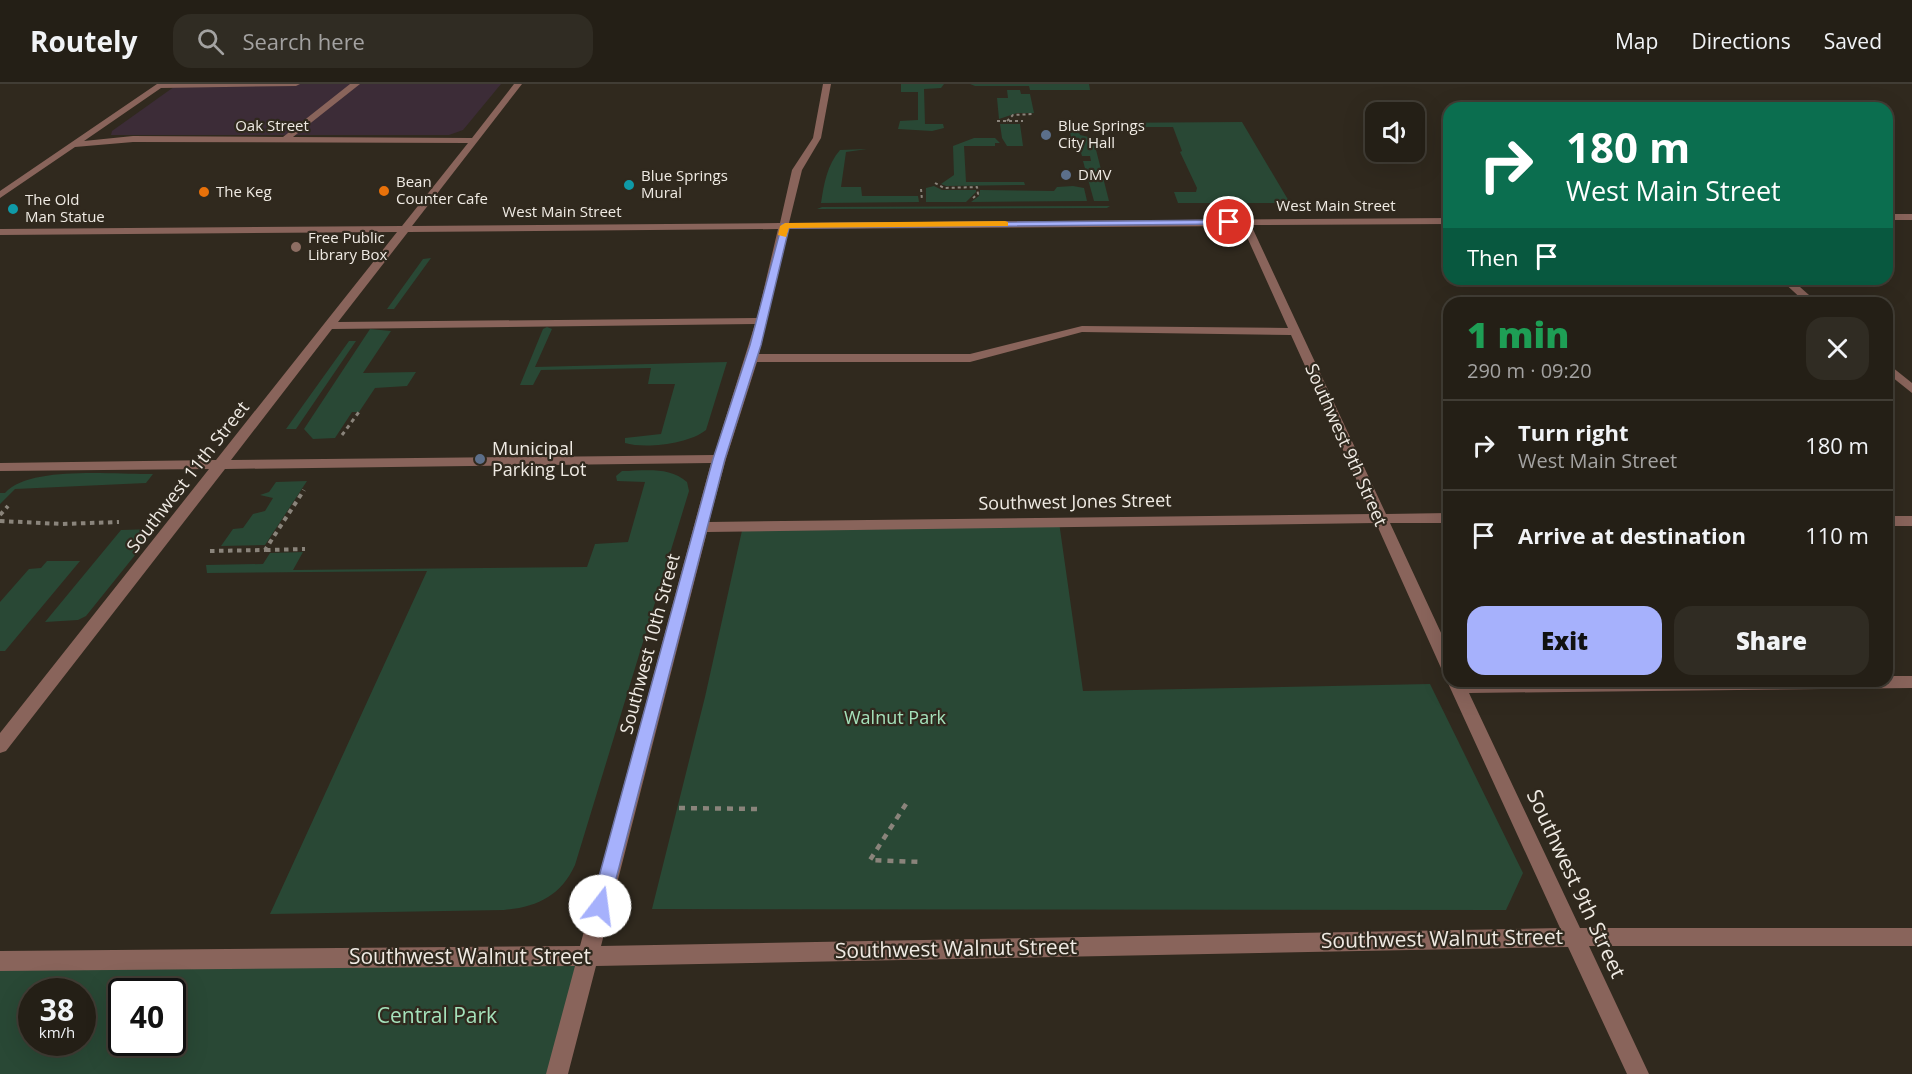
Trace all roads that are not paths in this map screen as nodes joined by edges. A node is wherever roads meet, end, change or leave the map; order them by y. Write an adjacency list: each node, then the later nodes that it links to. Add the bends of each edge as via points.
1 (296, 84): 5 (street)
2 (356, 84): 6 (street)
3 (518, 84): 7 (street, Southwest 11th Street)
4 (827, 84): 14 (street, Southwest 10th Street, via 817,138 797,171)
5 (161, 85): 8 (street)
6 (285, 140): 7 (street, Oak Street); 8 (street, Oak Street, via 133,139)
7 (471, 140): 15 (street, Southwest 11th Street)
8 (74, 145): 9 (street)
9 (0, 195)
10 (1893, 217): 11 (street)
11 (1912, 217)
12 (1443, 221): 13 (street, West Main Street)
13 (1245, 222): 14 (street, West Main Street); 21 (street, Southwest 9th Street)
14 (785, 226): 15 (street, West Main Street); 19 (street, Southwest 10th Street)
15 (402, 228): 16 (street, West Main Street); 20 (street, Southwest 11th Street)
16 (0, 231)
17 (1792, 285): 18 (street)
18 (1806, 297)
19 (760, 321): 20 (street); 22 (street, Southwest 10th Street)
20 (327, 326): 26 (street, Southwest 11th Street)
21 (1295, 332): 22 (street, via 1082,329 970,358); 28 (street, Southwest 9th Street)
22 (752, 358): 25 (street, Southwest 10th Street)
23 (1893, 372): 24 (street)
24 (1912, 389)
25 (719, 459): 26 (street); 32 (street, Southwest 10th Street)
26 (221, 463): 27 (street); 37 (street, Southwest 11th Street)
27 (0, 467)
28 (1379, 518): 29 (street, Southwest Jones Street); 32 (street, Southwest Jones Street); 33 (street, Southwest 9th Street)
29 (1443, 518)
30 (1893, 521): 31 (street)
31 (1912, 521)
32 (701, 527): 40 (street, Southwest 10th Street)
33 (1443, 655)
34 (1893, 682): 35 (street)
35 (1912, 682)
36 (1458, 687): 39 (street, Southwest 9th Street)
37 (0, 747)
38 (1912, 936): 39 (street, Southwest Walnut Street)
39 (1575, 937): 40 (street, Southwest Walnut Street); 43 (street, Southwest 9th Street)
40 (587, 956): 41 (street, Southwest Walnut Street); 42 (street, Southwest 10th Street)
41 (0, 961)
42 (557, 1074)
43 (1638, 1074)

